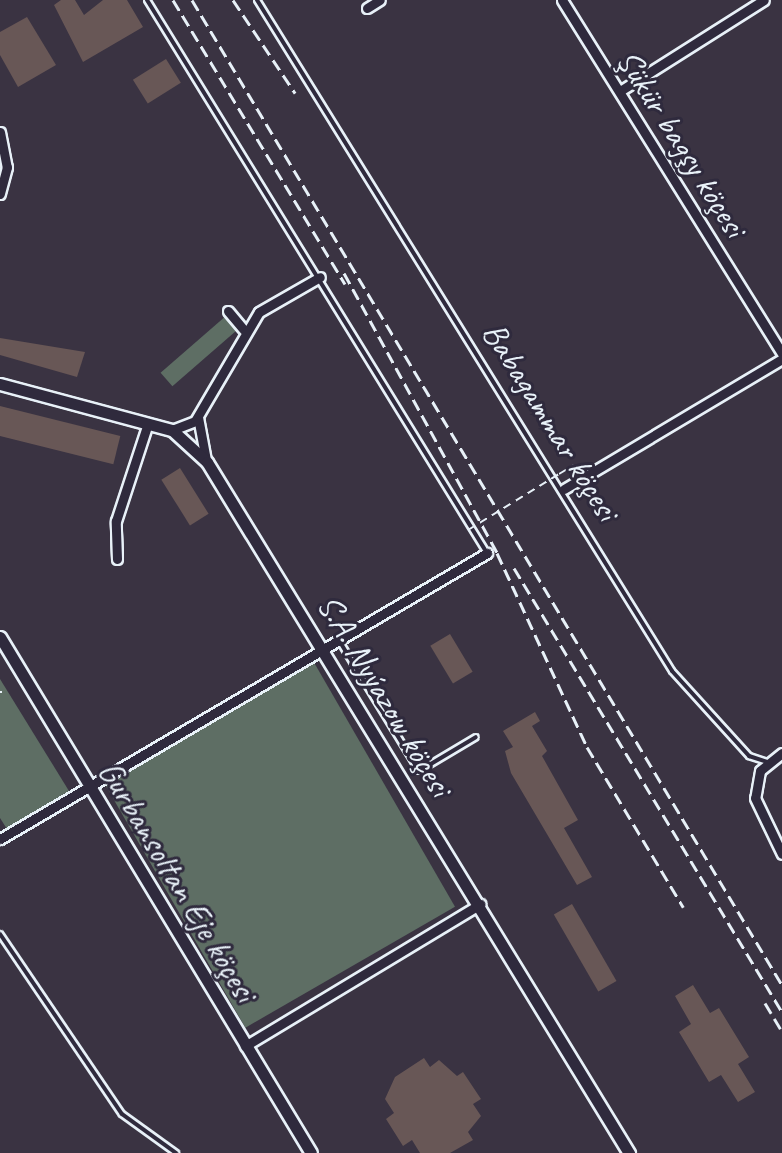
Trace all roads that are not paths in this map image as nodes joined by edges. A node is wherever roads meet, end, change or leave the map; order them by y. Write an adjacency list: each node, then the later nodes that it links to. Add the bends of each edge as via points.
1 (147, 0): 10 (lane)
2 (257, 0): 19 (lane, Babagammar köçesi)
3 (380, 0): 6 (street)
4 (562, 0): 7 (street, Şükür bagşy köçesi)
5 (764, 0): 7 (street)
6 (367, 8)
7 (620, 91): 13 (street, Şükür bagşy köçesi)
8 (0, 132): 9 (street, via 7,167)
9 (0, 194)
10 (320, 277): 12 (street, via 259,312); 20 (lane)
11 (228, 311): 12 (street)
12 (244, 330): 15 (street)
13 (782, 356): 19 (street)
14 (0, 384): 16 (street, S.A. Nyýazow köçesi)
15 (198, 417): 17 (street); 18 (street)
16 (148, 423): 17 (street, S.A. Nyýazow köçesi); 21 (street, via 116,521)
17 (172, 430): 18 (street, S.A. Nyýazow köçesi)
18 (207, 462): 24 (street, S.A. Nyýazow köçesi)
19 (564, 489): 27 (lane, Babagammar köçesi, via 672,671 749,756)
20 (487, 553): 23 (street)
21 (117, 559)
22 (0, 637): 28 (street, Gurbansoltan Eje köçesi)
23 (338, 638): 24 (street); 25 (lane, via 419,771)
24 (323, 647): 28 (street); 31 (street, S.A. Nyýazow köçesi)
25 (476, 737)
26 (782, 753): 27 (street)
27 (767, 762): 30 (street, via 755,798)
28 (87, 785): 29 (street); 33 (street, Gurbansoltan Eje köçesi)
29 (0, 839)
30 (782, 854)
31 (480, 904): 33 (street); 36 (street, S.A. Nyýazow köçesi)
32 (0, 934): 34 (lane, via 122,1114)
33 (245, 1046): 35 (street, Gurbansoltan Eje köçesi)
34 (176, 1153)
35 (311, 1153)
36 (629, 1153)

